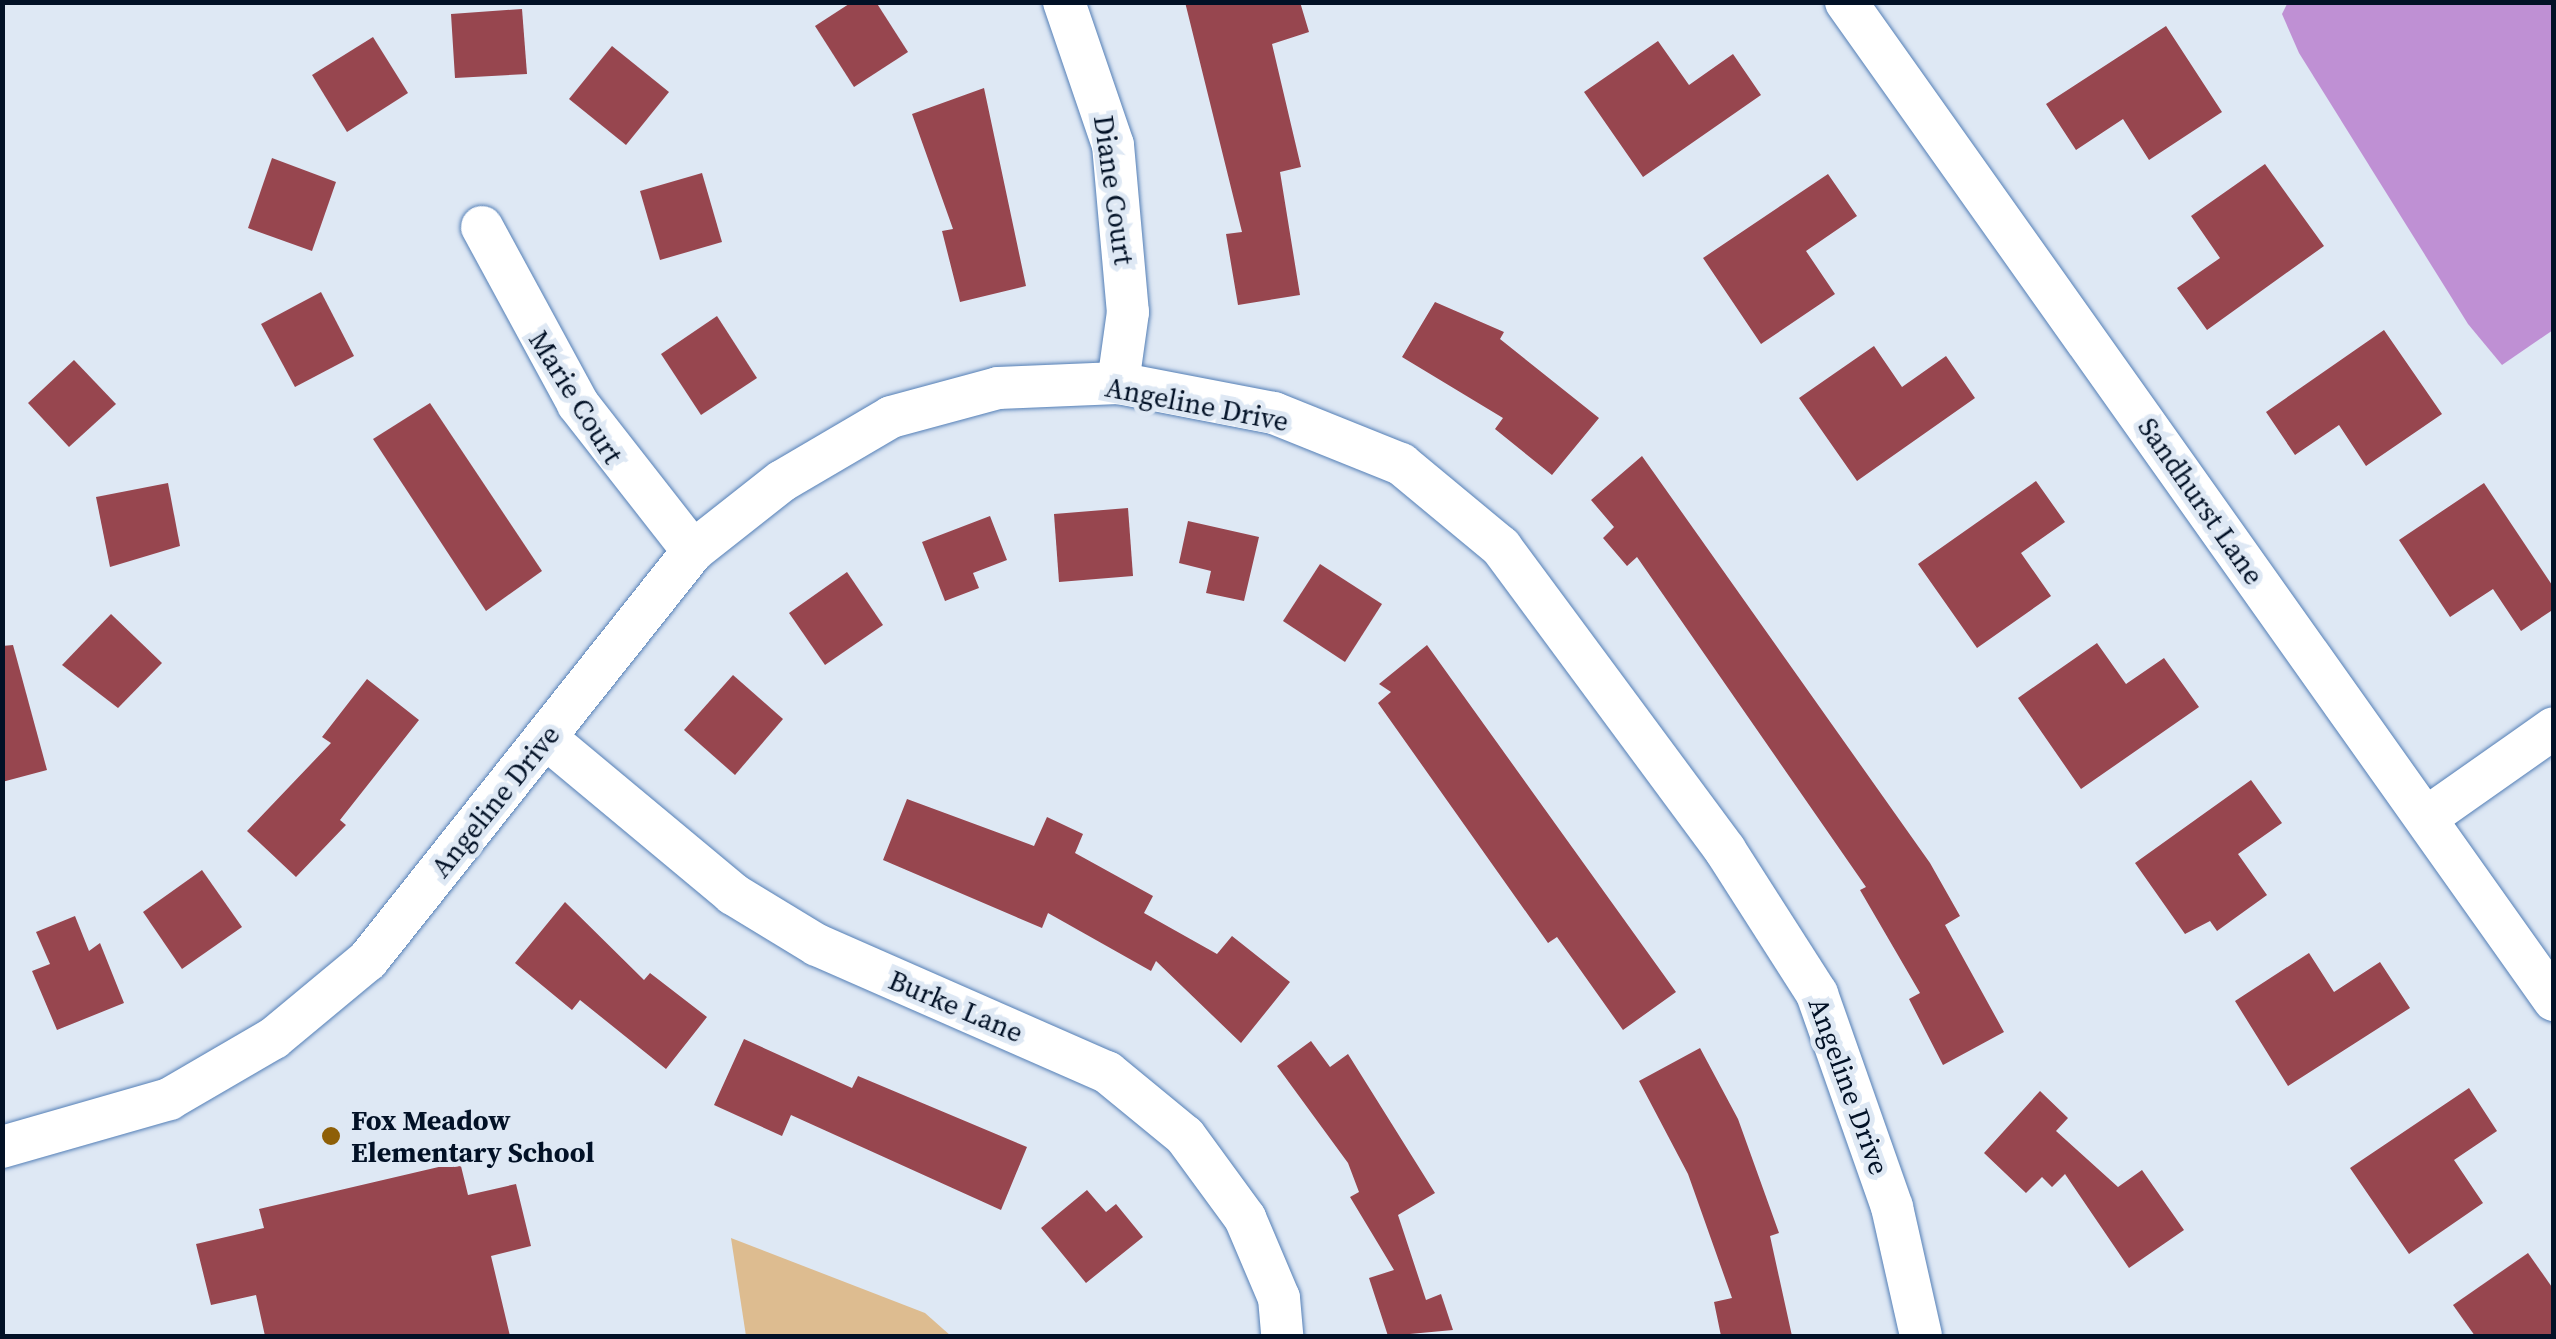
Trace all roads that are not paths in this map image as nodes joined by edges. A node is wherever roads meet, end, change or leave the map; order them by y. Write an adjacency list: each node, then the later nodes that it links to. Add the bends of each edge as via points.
1 (1064, 2): 4 (street, Diane Court, via 1116,161 1128,312)
2 (1846, 2): 8 (street, Sandhurst Lane)
3 (482, 227): 5 (street, Marie Court, via 578,404)
4 (1118, 384): 5 (street, Angeline Drive, via 998,388 890,417 782,481); 12 (street, Angeline Drive, via 1274,413 1401,464 1501,547 1725,850 1816,994 1892,1206)
5 (693, 550): 7 (street, Angeline Drive)
6 (2554, 728): 8 (street)
7 (546, 738): 10 (street, Angeline Drive, via 368,960 274,1038 169,1099); 11 (street, Burke Lane, via 733,894 817,946 1108,1072 1185,1136 1245,1218 1279,1298)
8 (2426, 818): 9 (street, Sandhurst Lane)
9 (2554, 1000)
10 (2, 1147)
11 (1282, 1336)
12 (1921, 1336)

